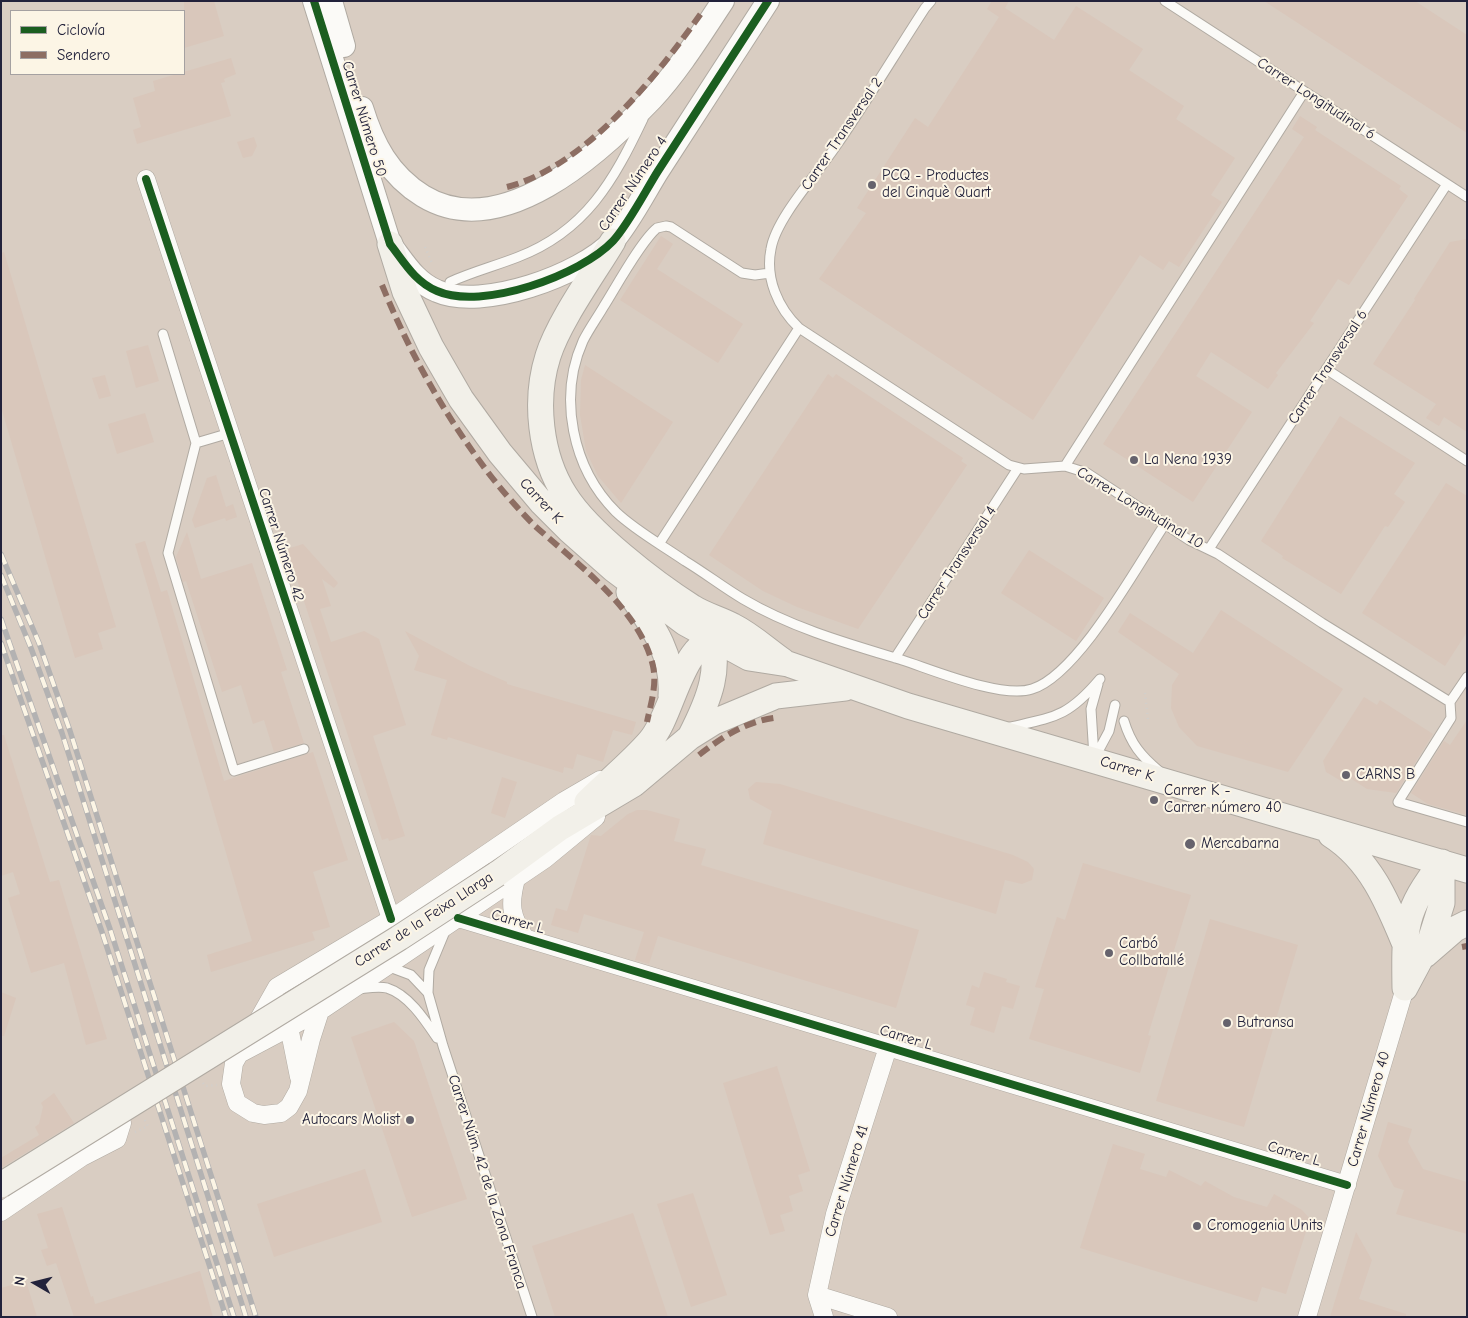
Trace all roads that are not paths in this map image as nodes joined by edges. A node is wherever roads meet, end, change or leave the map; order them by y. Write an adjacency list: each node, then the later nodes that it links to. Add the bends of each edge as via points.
1 (314, 1): 13 (street, Carrer Número 50)
2 (331, 1): 8 (street, Carrer Número 50, via 376,146 390,167 413,190 443,206 478,210 508,204 538,191 575,169)
3 (723, 1): 8 (street)
4 (768, 1): 12 (street, Carrer Número 4)
5 (932, 1): 14 (lane, Carrer Transversal 2, via 777,232 770,251)
6 (1166, 1): 7 (lane, Carrer Longitudinal 6)
7 (1304, 92): 10 (lane, Carrer Longitudinal 6); 22 (lane)
8 (652, 98): 15 (lane, via 606,190 576,220 520,257)
9 (146, 179): 19 (street, Carrer Número 42)
10 (1446, 184): 11 (lane, Carrer Longitudinal 6); 18 (lane, Carrer Transversal 6)
11 (1467, 197)
12 (613, 241): 13 (street, Carrer Número 4, via 570,271 538,283 476,298 435,290 412,274); 28 (main road, Carrer K, via 548,355 541,408 546,450 557,480 576,511 628,558)
13 (390, 244): 27 (main road, Carrer K, via 405,292 431,347 479,426 542,503)
14 (770, 274): 16 (lane, via 779,302); 25 (lane, via 742,273 671,227 661,226 653,231 584,340 572,381 570,407 578,452 589,475 614,510)
15 (450, 282)
16 (799, 328): 23 (lane); 25 (lane)
17 (163, 334): 20 (lane)
18 (1326, 369): 21 (lane); 26 (lane, Carrer Transversal 6)
19 (230, 433): 20 (lane); 50 (street, Carrer Número 42)
20 (196, 443): 41 (lane, via 168,553 234,771)
21 (1467, 461)
22 (1065, 466): 23 (lane, Carrer Longitudinal 10); 24 (lane, Carrer Longitudinal 10, via 1087,473)
23 (1018, 468): 31 (lane, Carrer Transversal 4)
24 (1165, 524): 26 (lane, Carrer Longitudinal 10, via 1188,540); 31 (lane, via 1084,646 1062,670 1041,686 1019,692 994,689)
25 (659, 544): 31 (lane, via 768,612)
26 (1209, 549): 35 (lane, Carrer Longitudinal 10)
27 (613, 570): 29 (main road, Carrer K, via 661,607); 37 (main road, Carrer de la Feixa Llarga, via 655,629 668,658 672,680)
28 (693, 608): 29 (main road, Carrer de la Feixa Llarga); 30 (main road, Carrer K, via 735,627)
29 (712, 638): 30 (main road, via 724,637); 32 (main road, Carrer K, via 749,658); 37 (main road, Carrer de la Feixa Llarga, via 694,651); 40 (main road, Carrer de la Feixa Llarga, via 714,676 711,692)
30 (758, 644): 32 (main road, Carrer K)
31 (895, 658)
32 (788, 664): 34 (main road, Carrer K)
33 (1467, 677): 35 (lane)
34 (851, 687): 39 (main road, Carrer K); 40 (main road, Carrer de la Feixa Llarga, via 776,696 735,712)
35 (1450, 702): 45 (lane, via 1451,718 1398,802)
36 (1115, 705): 42 (lane, via 1109,731)
37 (668, 712): 43 (main road, Carrer de la Feixa Llarga)
38 (1124, 721): 44 (lane, via 1133,745)
39 (995, 730): 42 (main road, Carrer K); 42 (lane, via 1059,715 1080,701 1100,679 1091,709)
40 (690, 737): 43 (main road, Carrer de la Feixa Llarga)
41 (304, 749)
42 (1094, 760): 44 (main road, Carrer K)
43 (628, 776): 49 (main road, Carrer de la Feixa Llarga, via 560,828); 49 (street, Carrer de la Feixa Llarga, via 545,859); 50 (street, Carrer de la Feixa Llarga, via 564,801)
44 (1172, 783): 46 (main road, Carrer K)
45 (1467, 822)
46 (1318, 826): 47 (main road, Carrer K); 54 (main road, via 1354,851 1374,877)
47 (1442, 862): 48 (main road, Carrer K); 54 (main road, via 1420,890 1410,910)
48 (1467, 870)
49 (506, 876): 51 (street, Carrer de la Feixa Llarga); 53 (street, Carrer L, via 516,923); 66 (main road, Carrer de la Feixa Llarga, bridge, via 399,938)
50 (390, 919): 60 (street, Carrer de la Feixa Llarga, via 375,935 304,979 284,996); 63 (street, Carrer de la Feixa Llarga, via 277,986)
51 (453, 921): 53 (street, Carrer L); 55 (street, Carrer de la Feixa Llarga); 58 (lane, Carrer Núm. 42 de la Zona Franca, via 429,970)
52 (1467, 923): 54 (main road)
53 (525, 938): 62 (street, Carrer L)
54 (1413, 950): 56 (main road)
55 (387, 966): 57 (street, Carrer de la Feixa Llarga); 58 (lane, Carrer Núm. 42 de la Zona Franca, via 411,975)
56 (1405, 988): 67 (street, Carrer Número 40)
57 (350, 990): 59 (street, Carrer de la Feixa Llarga); 61 (lane, Carrer Núm. 42 de la Zona Franca, via 386,988 402,997 424,1019)
58 (428, 993): 61 (lane, Carrer Núm. 42 de la Zona Franca)
59 (320, 1011): 60 (street, Carrer de la Feixa Llarga); 64 (street, Carrer de la Feixa Llarga)
60 (288, 1028): 63 (street, Carrer de la Feixa Llarga); 64 (street, Carrer de la Feixa Llarga)
61 (443, 1046): 70 (lane, Carrer Núm. 42 de la Zona Franca)
62 (888, 1047): 67 (street, Carrer L); 69 (street, Carrer Número 41, via 836,1214)
63 (239, 1054): 64 (street, Carrer de la Feixa Llarga, via 230,1084 237,1103 245,1109 264,1115 281,1113 295,1100)
64 (298, 1091)
65 (82, 1157): 68 (street)
66 (1, 1184)
67 (1347, 1185): 73 (street, Carrer Número 40)
68 (1, 1212)
69 (817, 1295): 71 (street); 72 (street)
70 (532, 1317)
71 (824, 1317)
72 (888, 1317)
73 (1307, 1317)

